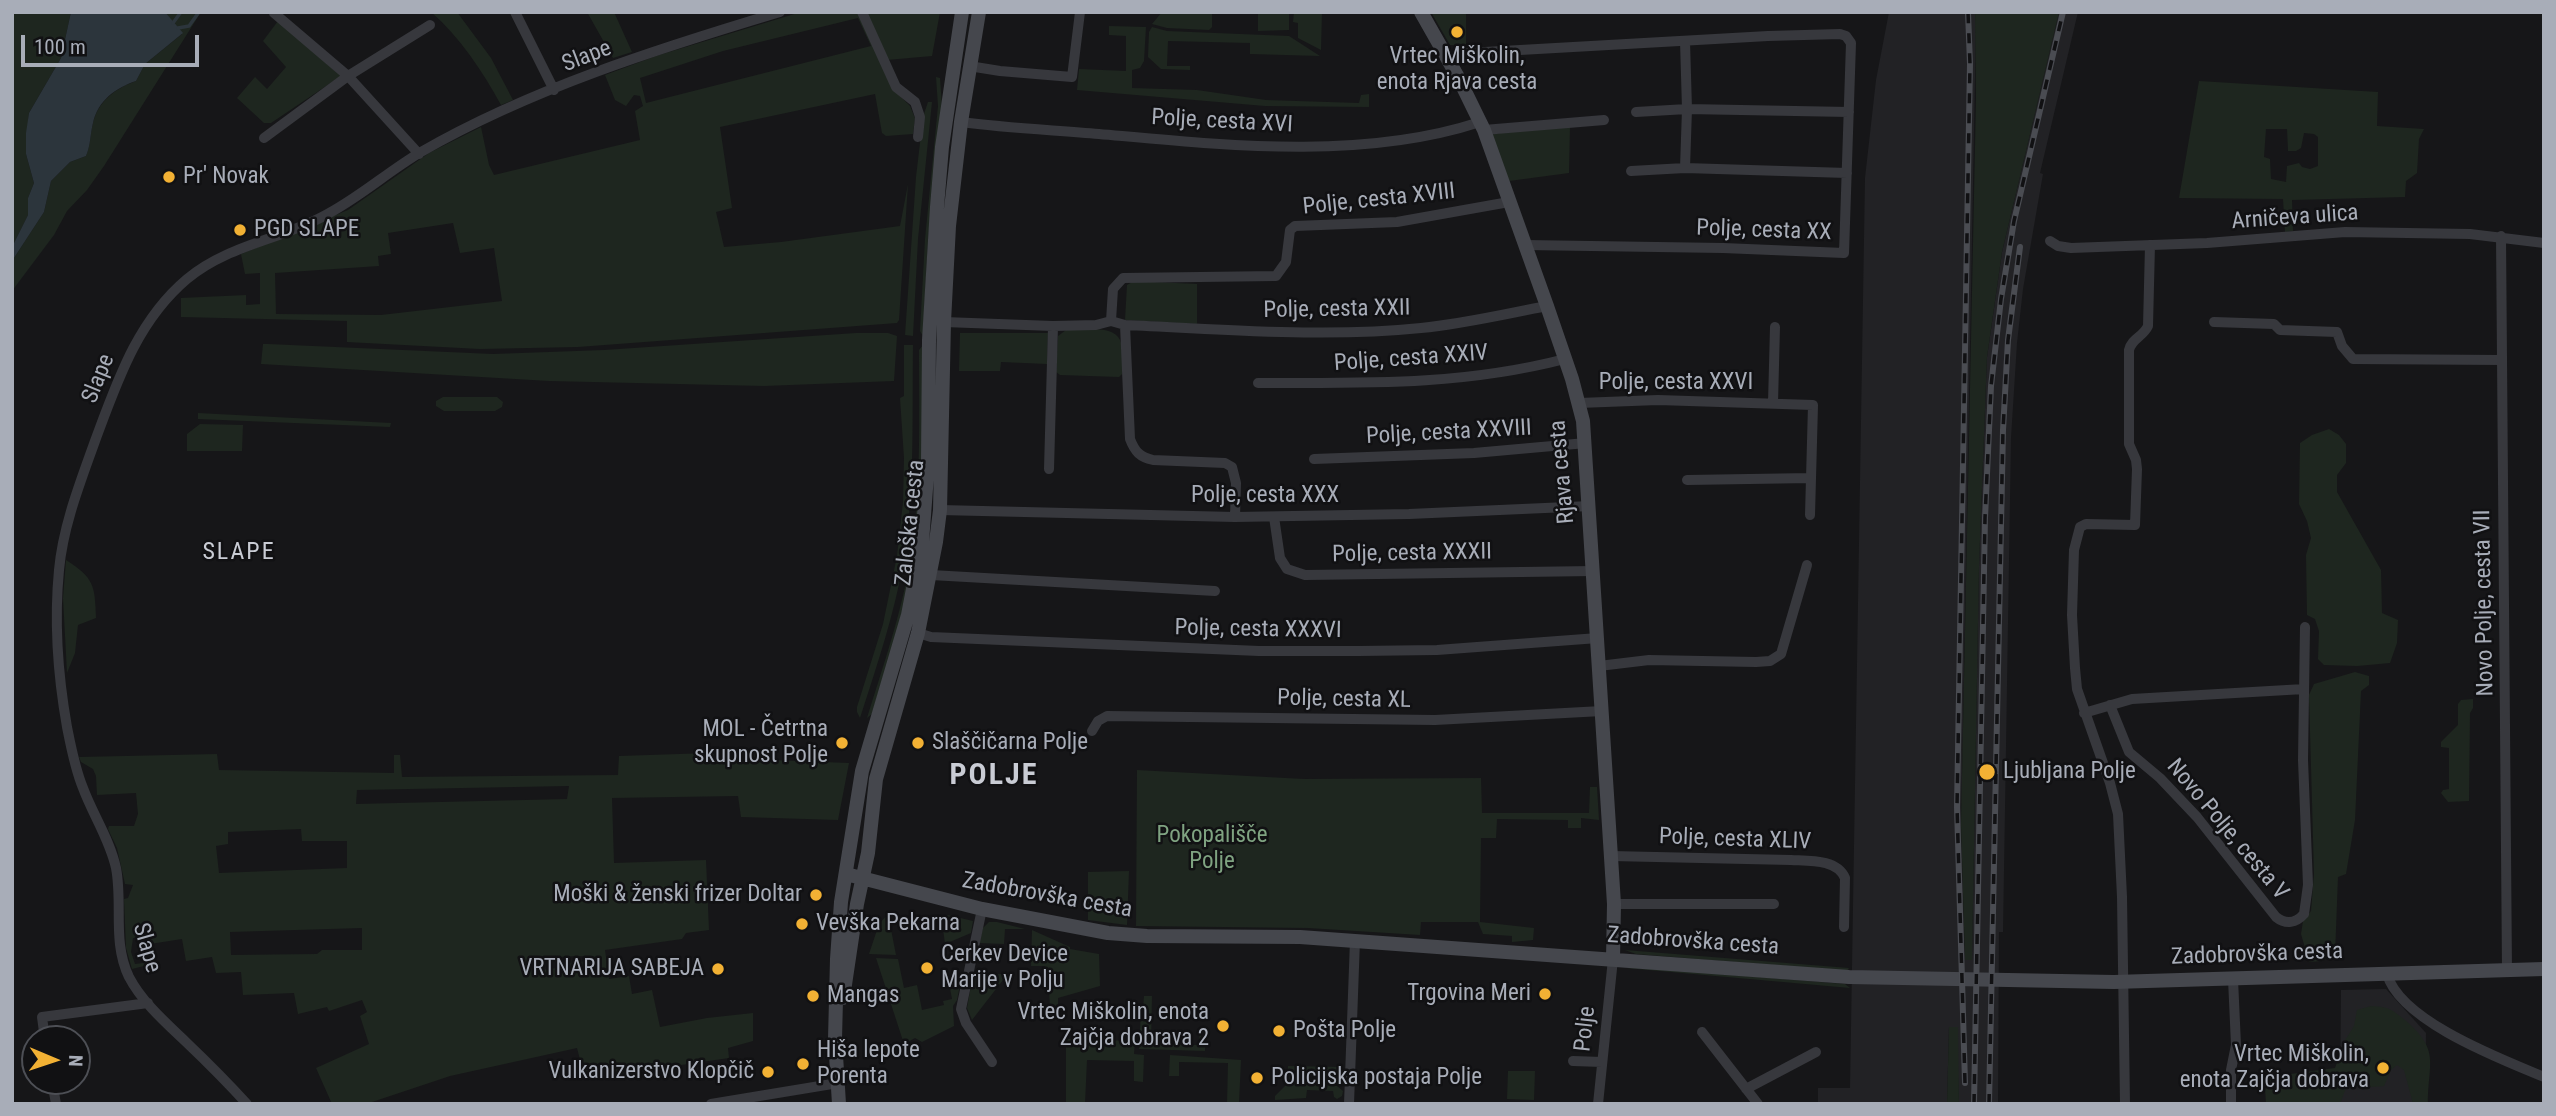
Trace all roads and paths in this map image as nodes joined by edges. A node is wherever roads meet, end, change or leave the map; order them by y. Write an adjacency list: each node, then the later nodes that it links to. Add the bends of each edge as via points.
1 (515, 12): 14 (street)
2 (780, 12): 14 (street, Slape)
3 (862, 12): 21 (street, via 896,87 915,102 920,117)
4 (962, 12): 69 (main road, Zaloška cesta, via 937,207 922,542 908,615 862,771)
5 (979, 12): 12 (main road, Zaloška cesta)
6 (1080, 12): 12 (street, via 1072,77)
7 (1421, 12): 11 (main road, Rjava cesta)
8 (274, 13): 13 (street)
9 (430, 25): 13 (street)
10 (1685, 41): 11 (street, via 1467,53); 15 (street); 17 (street, via 1846,36 1851,43)
11 (1448, 60): 20 (main road, Rjava cesta)
12 (969, 66): 19 (main road, Zaloška cesta)
13 (348, 76): 22 (street); 23 (street)
14 (554, 90): 23 (street, Slape)
15 (1687, 109): 16 (street); 17 (street); 24 (street)
16 (1636, 112)
17 (1849, 112): 26 (street)
18 (1604, 120): 20 (street, Polje, cesta XVI)
19 (961, 122): 20 (street, Polje, cesta XVI, via 1273,145 1391,142); 35 (main road, Zaloška cesta)
20 (1482, 126): 27 (main road, Rjava cesta)
21 (918, 137)
22 (264, 138)
23 (419, 154): 82 (street, Slape, via 328,214 234,251 186,280 155,313 135,344 79,485 59,566 56,608 66,718 82,786 116,870 118,934 129,976)
24 (1685, 168): 25 (street); 26 (street)
25 (1631, 171)
26 (1847, 173): 31 (street, Polje, cesta XX, via 1844,253)
27 (1510, 202): 31 (main road, Rjava cesta); 34 (street, Polje, cesta XVIII, via 1397,222 1295,226 1290,230 1286,262 1276,276 1123,278 1113,289)
28 (2501, 236): 30 (street, Arničeva ulica); 32 (street, Arničeva ulica, via 2345,232); 41 (street, Novo Polje, cesta VII)
29 (2050, 241): 32 (street, Arničeva ulica, via 2071,248)
30 (2544, 243)
31 (1525, 245): 33 (main road, Rjava cesta)
32 (2150, 245): 66 (street, via 2148,326 2129,350 2129,444 2137,469 2134,525 2086,524 2080,527 2074,550 2074,660)
33 (1548, 306): 37 (street, Polje, cesta XXII, via 1447,325 1382,331); 40 (main road, Rjava cesta)
34 (1111, 321): 37 (street, Polje, cesta XXII); 38 (street, Polje, cesta XXII)
35 (944, 322): 38 (street, Polje, cesta XXII); 51 (main road, Zaloška cesta)
36 (2214, 322): 41 (street, via 2337,332 2353,359)
37 (1125, 325): 53 (street, via 1133,448 1153,460 1232,467)
38 (1053, 326): 47 (street)
39 (1775, 327): 44 (street, Polje, cesta XXVI)
40 (1565, 359): 42 (street, Polje, cesta XXIV, via 1472,378 1388,384); 43 (main road, Rjava cesta)
41 (2502, 360): 78 (street, Novo Polje, cesta VII)
42 (1258, 383)
43 (1580, 402): 44 (street, Polje, cesta XXVI); 45 (main road, Rjava cesta)
44 (1773, 403): 48 (street, Polje, cesta XXVI, via 1813,405)
45 (1586, 443): 46 (street, Polje, cesta XXVIII); 50 (main road, Rjava cesta)
46 (1314, 459)
47 (1049, 469)
48 (1811, 478): 49 (street); 52 (street, Polje, cesta XXVI)
49 (1687, 480)
50 (1590, 506): 54 (street, Polje, cesta XXX); 56 (main road, Rjava cesta)
51 (940, 510): 53 (street, Polje, cesta XXX); 57 (main road, Zaloška cesta)
52 (1810, 515)
53 (1236, 517): 54 (street, Polje, cesta XXX)
54 (1274, 517): 56 (street, Polje, cesta XXXII, via 1280,558 1287,569 1306,575)
55 (1807, 565): 62 (street, via 1781,654 1775,659 1649,660)
56 (1594, 571): 61 (main road, Rjava cesta)
57 (931, 575): 58 (street); 60 (main road, Zaloška cesta)
58 (1215, 591)
59 (2305, 627): 63 (street)
60 (918, 633): 61 (street, Polje, cesta XXXVI, via 1034,643 1259,651 1437,650); 70 (main road, Zaloška cesta, via 879,764)
61 (1598, 638): 62 (main road, Rjava cesta)
62 (1599, 666): 65 (main road, Rjava cesta)
63 (2304, 688): 64 (street, via 2132,699); 64 (street, Novo Polje, cesta V, via 2308,885 2304,914 2293,922 2276,917 2197,817 2129,752)
64 (2110, 705): 66 (street)
65 (1602, 711): 67 (street, Polje, cesta XL, via 1435,720 1107,716 1098,720); 68 (main road, Rjava cesta)
66 (2084, 713): 81 (street, via 2118,814)
67 (1092, 731)
68 (1611, 856): 71 (main road, Rjava cesta); 74 (street, Polje, cesta XLIV, via 1791,860 1835,866 1845,878)
69 (846, 874): 70 (main road, Zadobrovška cesta); 84 (main road, Zaloška cesta, via 838,937)
70 (864, 878): 73 (main road, Zadobrovška cesta); 84 (main road, Zaloška cesta)
71 (1614, 904): 72 (street); 76 (main road, Rjava cesta)
72 (1774, 904)
73 (982, 909): 75 (main road, Zadobrovška cesta, via 1132,935); 88 (street, via 961,1009)
74 (1844, 927)
75 (1355, 940): 76 (main road, Zadobrovška cesta); 96 (street)
76 (1613, 959): 81 (main road, Zadobrovška cesta, via 1849,977); 89 (street, Polje)
77 (2544, 969): 78 (main road, Zadobrovška cesta)
78 (2507, 971): 79 (main road, Zadobrovška cesta)
79 (2387, 974): 80 (main road, Zadobrovška cesta); 90 (street, via 2399,997 2426,1019)
80 (2234, 978): 81 (main road, Zadobrovška cesta); 100 (street, via 2236,1045)
81 (2122, 982): 99 (street)
82 (148, 1003): 83 (street, via 42,1017); 93 (street, Slape)
83 (43, 1025)
84 (835, 1030): 91 (main road, Zaloška cesta)
85 (1702, 1032): 92 (street)
86 (1816, 1052): 92 (street)
87 (1573, 1061): 89 (street)
88 (992, 1062)
89 (1602, 1062): 97 (street, Polje)
90 (2544, 1077)
91 (838, 1083): 94 (street); 95 (main road, Zaloška cesta)
92 (1746, 1089): 98 (street)
93 (247, 1104)
94 (711, 1104)
95 (839, 1104)
96 (1349, 1104)
97 (1598, 1104)
98 (1758, 1104)
99 (2125, 1104)
100 (2231, 1104)

